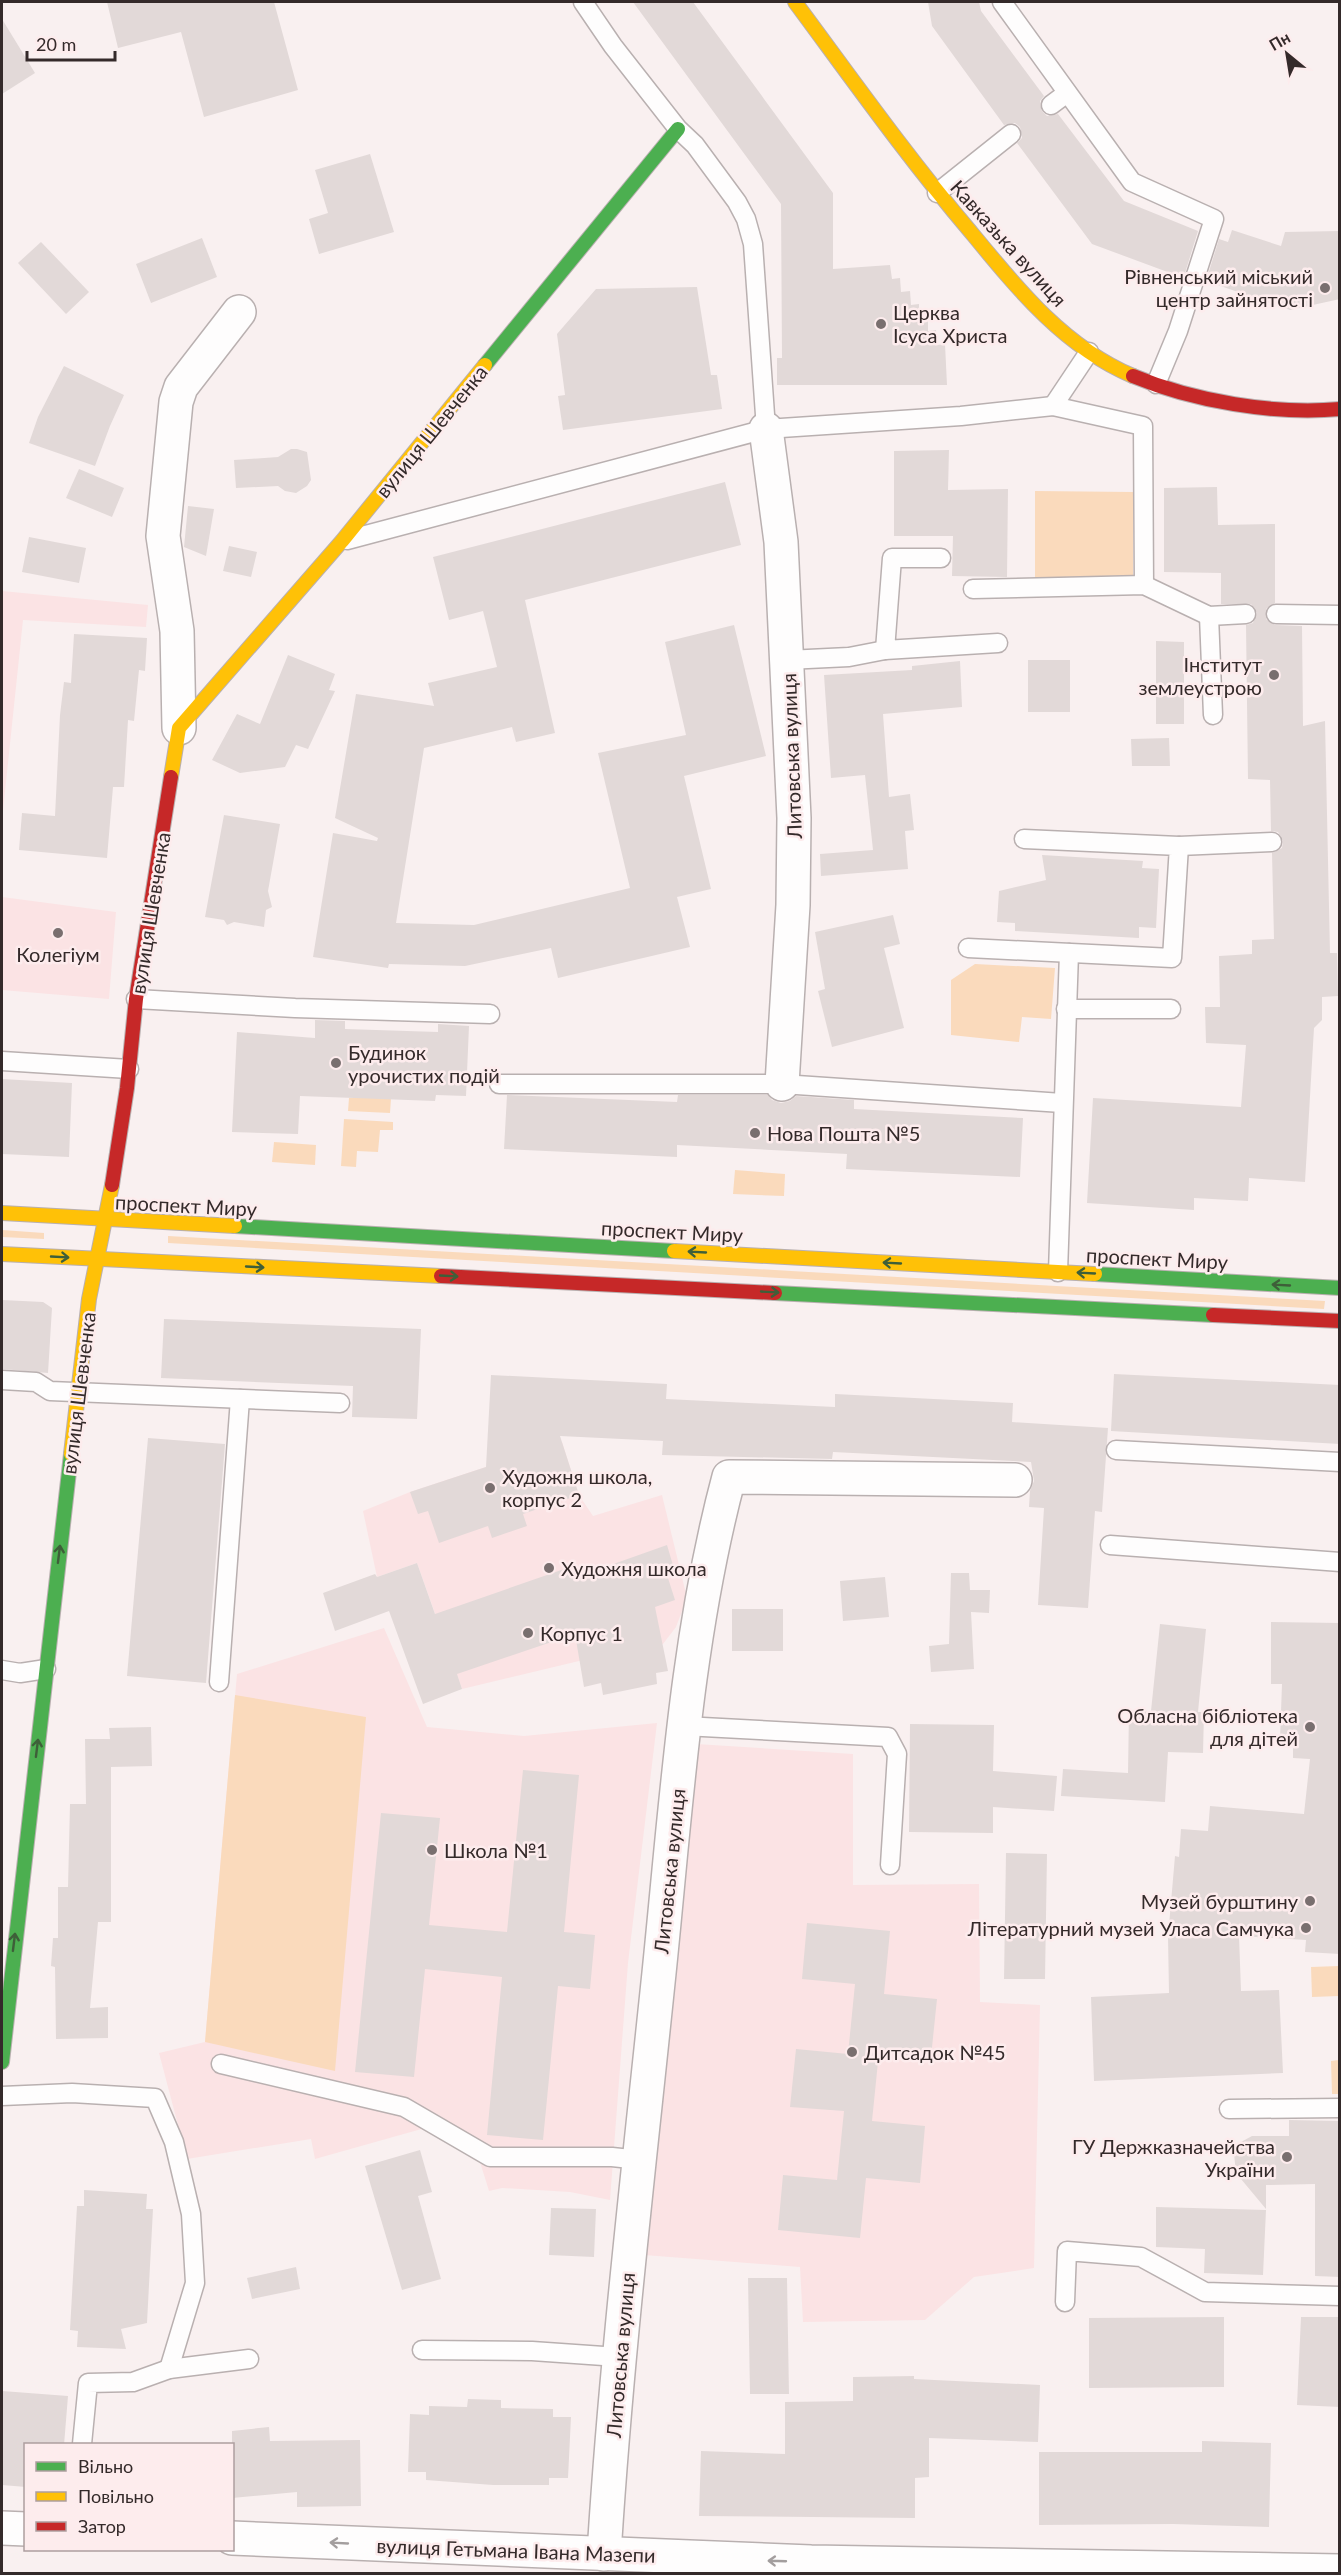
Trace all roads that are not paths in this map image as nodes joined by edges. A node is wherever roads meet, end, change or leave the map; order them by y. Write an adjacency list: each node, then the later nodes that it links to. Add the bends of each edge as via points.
1 (583, 2): 6 (lane)
2 (795, 2): 8 (street, Кавказька вулиця)
3 (1002, 2): 4 (lane)
4 (1067, 93): 5 (lane); 11 (lane, via 1132,182 1214,219 1178,331)
5 (1051, 105)
6 (678, 129): 14 (lane, via 695,145 746,219 753,243); 15 (street, вулиця Шевченка)
7 (1011, 134): 8 (lane)
8 (937, 193): 10 (street, Кавказька вулиця, via 1017,287 1052,323)
9 (239, 312): 27 (street, вулиця Шевченка, via 181,387 176,402 163,536 177,631)
10 (1089, 352): 11 (street, Кавказька вулиця); 12 (lane)
11 (1156, 384): 13 (street, Кавказька вулиця, via 1224,401 1297,410)
12 (1053, 406): 14 (lane); 17 (lane, via 1143,426)
13 (1340, 409)
14 (766, 429): 15 (lane); 25 (street, Литовська вулиця, via 780,542)
15 (342, 541): 27 (street, вулиця Шевченка)
16 (941, 558): 24 (lane, via 891,558)
17 (1144, 585): 18 (lane); 22 (lane)
18 (973, 589)
19 (1246, 614): 22 (lane)
20 (1276, 614): 21 (lane)
21 (1340, 615)
22 (1209, 616): 26 (lane)
23 (998, 643): 24 (lane)
24 (885, 650): 25 (lane, via 849,657)
25 (787, 660): 40 (street, Литовська вулиця, via 794,818 793,905)
26 (1213, 715)
27 (178, 728): 33 (street, вулиця Шевченка)
28 (1024, 839): 30 (lane)
29 (1272, 842): 30 (lane)
30 (1179, 846): 32 (lane, via 1172,958)
31 (968, 948): 32 (lane)
32 (1069, 953): 34 (lane)
33 (136, 999): 36 (lane); 38 (street, вулиця Шевченка)
34 (1066, 1009): 35 (lane); 41 (lane)
35 (1171, 1009)
36 (490, 1014)
37 (2, 1061): 38 (lane)
38 (129, 1069): 43 (street, вулиця Шевченка)
39 (499, 1084): 40 (lane)
40 (782, 1084): 41 (lane)
41 (1062, 1103): 46 (lane)
42 (2, 1213): 43 (street, проспект Миру)
43 (106, 1220): 45 (street, вулиця Шевченка); 46 (street, проспект Миру, one-way to 43)
44 (2, 1254): 45 (street, one-way to 45)
45 (96, 1259): 48 (street, one-way to 48); 50 (street, вулиця Шевченка)
46 (1058, 1272): 47 (street, проспект Миру, one-way to 46)
47 (1340, 1288)
48 (1340, 1321)
49 (2, 1380): 50 (lane, via 36,1382 50,1391)
50 (79, 1392): 51 (lane); 58 (street, вулиця Шевченка, one-way to 50)
51 (240, 1399): 52 (lane); 60 (lane)
52 (339, 1403)
53 (1116, 1450): 54 (lane)
54 (1340, 1462)
55 (1015, 1480): 61 (street, Литовська вулиця, via 729,1477 714,1534)
56 (1110, 1545): 57 (lane)
57 (1340, 1562)
58 (46, 1669): 59 (lane, via 20,1674); 63 (street, вулиця Шевченка, one-way to 58)
59 (2, 1670)
60 (219, 1682)
61 (684, 1726): 62 (lane, via 888,1737 897,1754); 69 (street, Литовська вулиця)
62 (890, 1865)
63 (4, 2000): 64 (street, вулиця Шевченка)
64 (2, 2062)
65 (221, 2064): 69 (lane, via 404,2107 490,2157)
66 (2, 2096): 75 (lane, via 72,2093 155,2098 174,2142 191,2214 195,2283)
67 (1340, 2108): 68 (lane)
68 (1229, 2109)
69 (640, 2160): 73 (street, Литовська вулиця)
70 (1340, 2296): 71 (lane, via 1205,2292 1141,2257 1067,2251)
71 (1065, 2302)
72 (422, 2350): 73 (lane, via 532,2350)
73 (618, 2357): 80 (street, Литовська вулиця)
74 (249, 2359): 75 (lane)
75 (169, 2369): 76 (lane, via 133,2382 88,2382)
76 (82, 2443)
77 (2, 2528): 78 (street)
78 (24, 2529)
79 (234, 2538): 81 (street, вулиця Гетьмана Івана Мазепи, one-way to 79)
80 (604, 2554): 81 (street, вулиця Гетьмана Івана Мазепи); 82 (street, вулиця Гетьмана Івана Мазепи, one-way to 80)
81 (479, 2561)
82 (810, 2568): 83 (street, вулиця Гетьмана Івана Мазепи)
83 (1147, 2571): 84 (street, вулиця Гетьмана Івана Мазепи)
84 (1340, 2571)

